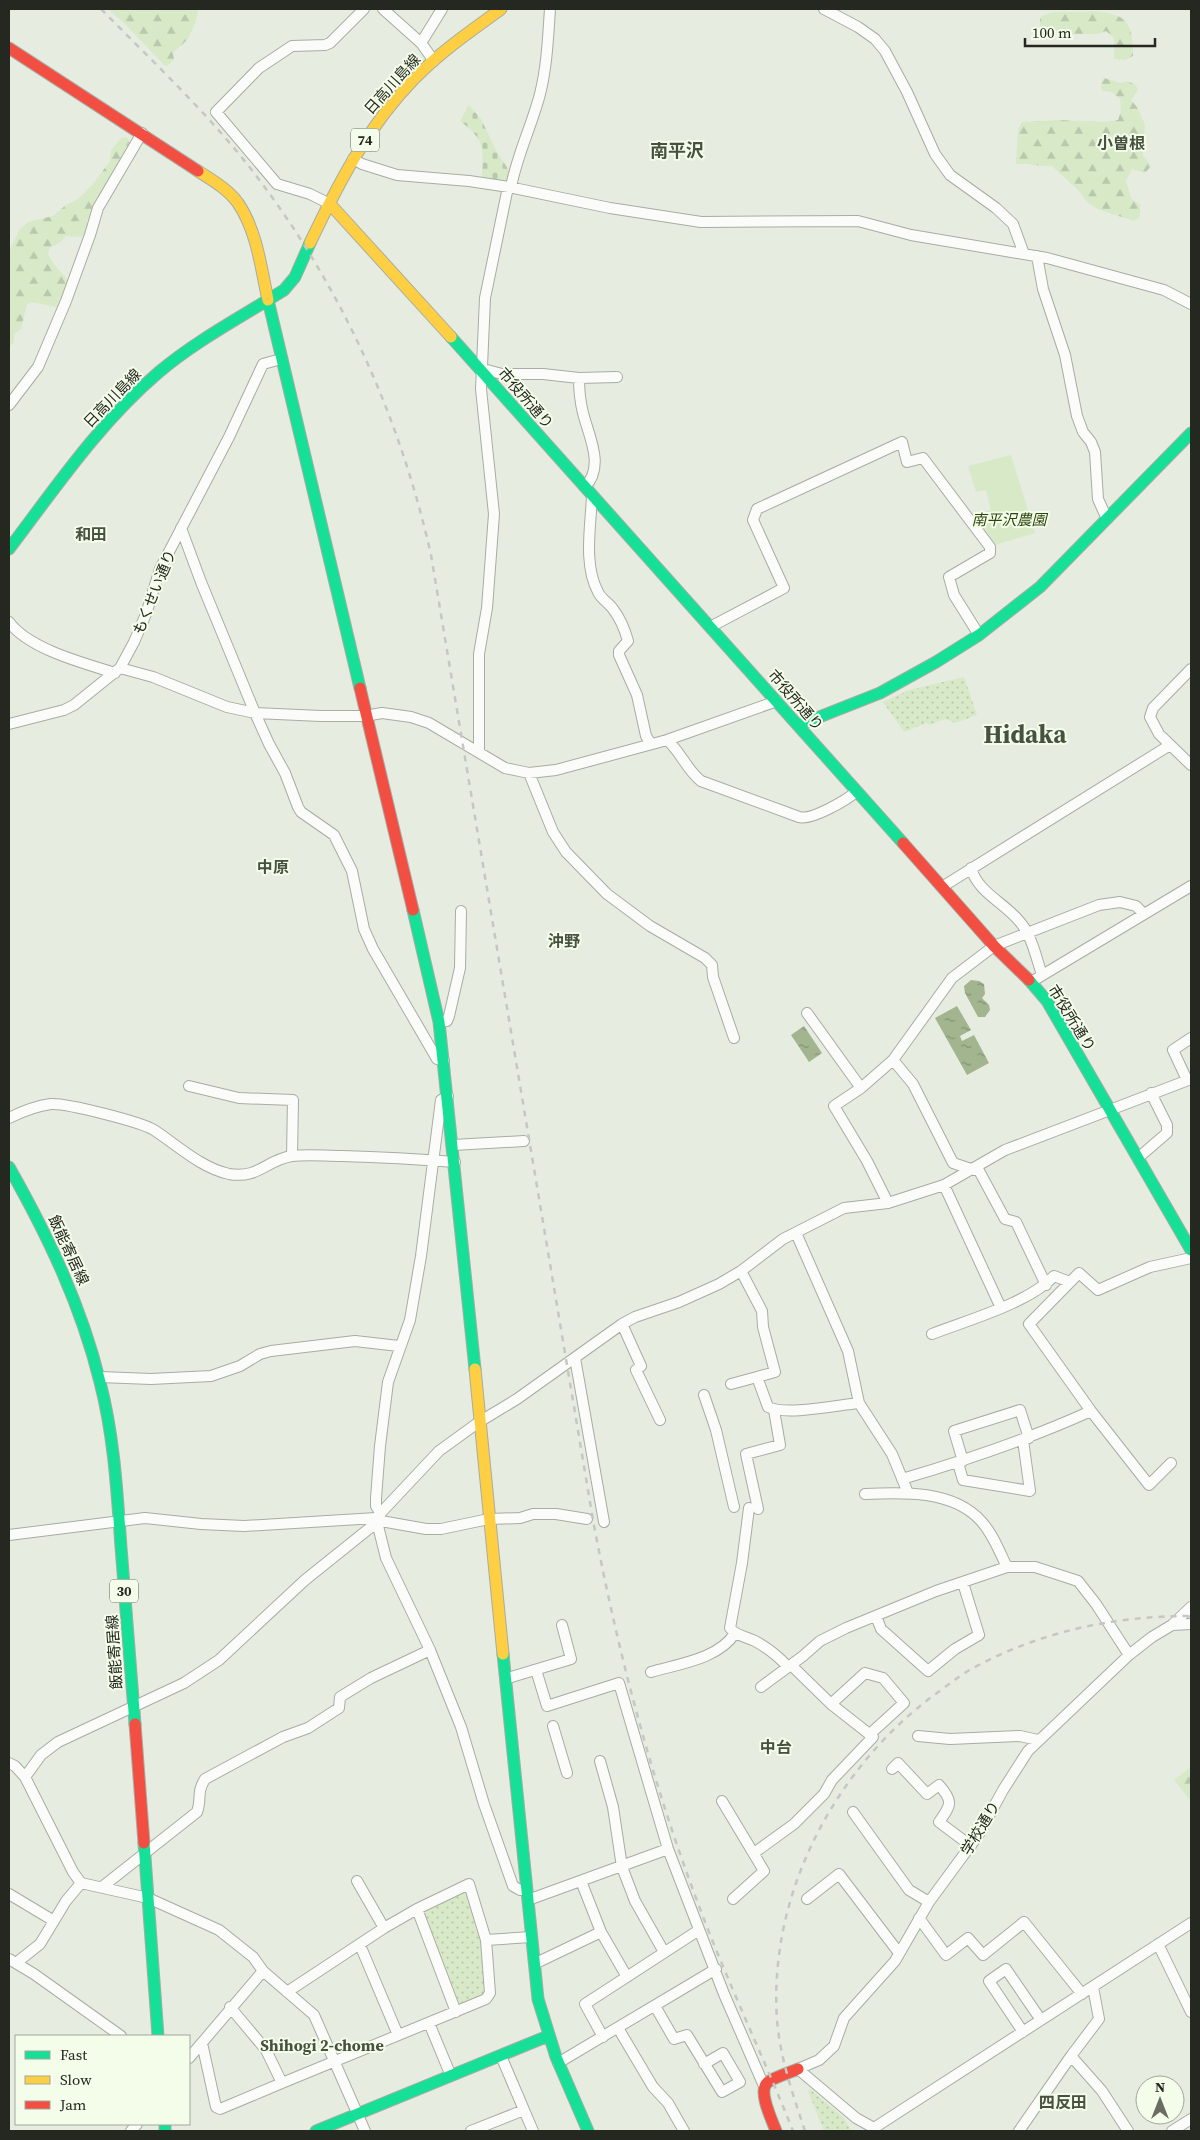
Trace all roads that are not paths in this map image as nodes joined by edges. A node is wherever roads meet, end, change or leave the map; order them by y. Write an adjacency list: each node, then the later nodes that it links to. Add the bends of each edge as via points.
1 (364, 9): 13 (street, via 330,43 292,46 259,68 216,112 277,184)
2 (383, 9): 7 (street)
3 (442, 9): 7 (street)
4 (501, 9): 9 (street, 日高川島線 / 74)
5 (550, 9): 12 (street, via 543,81)
6 (824, 9): 14 (street, via 858,27 885,51 935,154 950,175 1013,224)
7 (421, 43): 9 (street)
8 (9, 48): 10 (street)
9 (434, 61): 11 (street, 日高川島線 / 74, via 398,96)
10 (142, 133): 16 (street, via 223,188 237,202 255,240); 22 (street, via 98,208 66,300 38,367)
11 (353, 159): 12 (street, via 397,175); 13 (street, 日高川島線 / 74)
12 (509, 187): 14 (street, via 610,208 701,222 858,221 911,235); 19 (street, via 485,298)
13 (330, 204): 16 (street, 日高川島線 / 74, via 295,277 284,290); 19 (street, 市役所通り)
14 (1024, 254): 15 (street)
15 (1037, 256): 17 (street, via 1164,290); 25 (street, via 1043,289 1065,355 1078,416 1095,452 1098,499)
16 (268, 300): 18 (street); 27 (street, 日高川島線 / 74, via 193,347 133,395 89,444)
17 (1191, 304)
18 (282, 360): 26 (street, もくせい通り, via 263,364); 35 (street)
19 (483, 372): 21 (street); 24 (street, 市役所通り); 41 (street, via 481,389 494,514 487,608 479,654)
20 (617, 377): 21 (street)
21 (579, 378): 24 (street, via 581,405 594,448 594,474)
22 (9, 405)
23 (1191, 433): 25 (street)
24 (588, 491): 29 (street, 市役所通り); 39 (street, via 592,572 599,594 614,609 628,641 619,651 619,656 637,695 646,736)
25 (1107, 519): 30 (street, via 1040,587)
26 (181, 528): 32 (street, もくせい通り, via 160,569 134,642); 34 (street)
27 (9, 549)
28 (9, 622): 32 (street, via 32,641 89,665)
29 (712, 626): 30 (street, via 784,588 753,520 757,508 902,442 907,462 922,458 990,547 990,554 949,577 954,595); 33 (street, 市役所通り)
30 (980, 634): 37 (street, via 880,693)
31 (1191, 669): 40 (street, via 1153,708 1150,717 1159,734)
32 (118, 671): 34 (street, via 152,677 227,707); 36 (street, もくせい通り, via 64,710)
33 (777, 701): 37 (street, 市役所通り); 38 (street)
34 (255, 713): 35 (street); 59 (street, via 301,812 334,835 352,871 364,928 373,950 438,1059)
35 (365, 716): 41 (street, via 382,713 411,717 429,723); 55 (street)
36 (9, 724)
37 (798, 725): 44 (street, 市役所通り)
38 (668, 740): 39 (street); 44 (street, via 692,774 701,781 799,818 841,802)
39 (651, 744): 43 (street, via 556,770)
40 (1170, 745): 42 (street); 45 (street)
41 (479, 752): 43 (street, via 505,768)
42 (1191, 765)
43 (529, 773): 56 (street, via 553,832 566,852 607,894 650,926 712,964 713,977)
44 (857, 791): 47 (street, 市役所通り)
45 (971, 868): 47 (street); 50 (street, via 978,884 1019,921)
46 (1191, 886): 49 (street)
47 (942, 887): 51 (street, 市役所通り)
48 (460, 911): 55 (street, via 460,968 447,1021)
49 (1144, 914): 50 (street, via 1136,906 1120,902 1099,905); 52 (street)
50 (1028, 934): 51 (street); 52 (street)
51 (994, 946): 53 (street, 市役所通り); 58 (street, via 952,978)
52 (1042, 975): 53 (street)
53 (1031, 982): 65 (street, 市役所通り, via 1054,1010)
54 (806, 1013): 62 (street)
55 (439, 1022): 59 (street)
56 (734, 1038)
57 (1191, 1038): 60 (street, via 1173,1050)
58 (893, 1060): 62 (street); 74 (street, via 913,1084 953,1164)
59 (444, 1061): 64 (street)
60 (1189, 1080): 63 (street)
61 (189, 1086): 69 (street, via 239,1098 293,1100)
62 (861, 1088): 76 (street, via 834,1106)
63 (1151, 1093): 65 (street); 70 (street, via 1167,1125 1167,1133)
64 (448, 1096): 68 (street); 71 (street, via 441,1100)
65 (1110, 1110): 70 (street, 市役所通り); 74 (street, via 1005,1150)
66 (9, 1118): 69 (street, via 29,1108 54,1104 131,1120 152,1129 200,1161 227,1173 246,1176 278,1159)
67 (524, 1142): 68 (street)
68 (453, 1145): 72 (street)
69 (292, 1156): 71 (street)
70 (1138, 1158): 78 (street, 市役所通り)
71 (434, 1160): 72 (street); 86 (street, via 410,1320)
72 (455, 1162): 96 (street)
73 (9, 1167): 89 (street, 飯能寄居線 / 30, via 60,1262 79,1309)
74 (976, 1168): 75 (street); 82 (street, via 1005,1219 1016,1222)
75 (944, 1185): 76 (street); 83 (street)
76 (888, 1203): 77 (street, via 844,1208)
77 (796, 1233): 80 (street); 92 (street, via 848,1350)
78 (1191, 1250)
79 (1191, 1258): 81 (street, via 1150,1267 1098,1290 1079,1273)
80 (741, 1271): 84 (street, via 680,1302); 88 (street, via 762,1311 775,1372)
81 (1070, 1282): 82 (street, via 1054,1276); 94 (street, via 1029,1324)
82 (1046, 1285): 83 (street)
83 (1001, 1308): 85 (street)
84 (622, 1324): 87 (street); 95 (street, via 641,1366 636,1370)
85 (932, 1334)
86 (399, 1346): 89 (street, via 355,1341 272,1351 211,1376 151,1380); 104 (street, via 388,1382 380,1446)
87 (574, 1358): 96 (street); 108 (street)
88 (757, 1376): 90 (street); 93 (street, via 768,1407)
89 (100, 1377): 107 (street, 飯能寄居線 / 30, via 112,1438)
90 (731, 1384)
91 (704, 1395): 103 (street, via 716,1430)
92 (859, 1403): 93 (street); 100 (street, via 892,1454)
93 (774, 1410): 117 (street, via 780,1445 746,1454 754,1508 730,1624)
94 (1091, 1411): 97 (street); 99 (street, via 1149,1485)
95 (660, 1420)
96 (479, 1422): 104 (street, via 439,1451); 105 (street)
97 (1026, 1438): 98 (street); 98 (street, via 1020,1410 954,1431); 98 (street, via 1030,1490 963,1480)
98 (961, 1462): 100 (street)
99 (1171, 1463)
100 (902, 1479): 101 (street)
101 (908, 1493): 102 (street); 110 (street, via 948,1498 980,1519)
102 (865, 1494)
103 (734, 1507)
104 (377, 1518): 105 (street, via 426,1529); 107 (street, via 244,1526 153,1518); 118 (street, via 386,1558); 126 (street, via 219,1660 184,1683)
105 (489, 1519): 106 (street, via 556,1514); 123 (street)
106 (586, 1519)
107 (119, 1520): 109 (street); 126 (street, 飯能寄居線 / 30)
108 (604, 1522)
109 (9, 1535)
110 (1007, 1567): 111 (street); 119 (street, via 1035,1567 1078,1581)
111 (963, 1583): 113 (street); 113 (street, via 979,1635 928,1671 881,1628)
112 (1191, 1608): 116 (street, 学校通り)
113 (876, 1616): 120 (street, via 820,1641)
114 (1191, 1624): 116 (street)
115 (562, 1625): 121 (street, via 571,1660)
116 (1172, 1625): 119 (street, 学校通り)
117 (735, 1633): 120 (street, via 755,1641); 122 (street, via 729,1642 704,1656)
118 (430, 1650): 140 (street, via 340,1697 339,1708 308,1728 283,1737 205,1779 199,1789 197,1812); 148 (street, via 461,1727 513,1886)
119 (1129, 1655): 130 (street, 学校通り)
120 (790, 1666): 124 (street); 125 (street)
121 (536, 1670): 123 (street); 139 (street, via 548,1706 619,1683)
122 (651, 1672)
123 (505, 1679): 148 (street)
124 (761, 1687)
125 (832, 1704): 128 (street); 128 (street, via 865,1673 883,1678 904,1703)
126 (133, 1708): 135 (street, via 58,1742 41,1755); 140 (street, 飯能寄居線 / 30)
127 (553, 1726): 134 (street)
128 (870, 1734): 141 (street, via 873,1737 832,1780 824,1794 786,1831)
129 (918, 1736): 130 (street, via 950,1739 1020,1736)
130 (1038, 1740): 138 (street, 学校通り, via 1020,1762)
131 (600, 1761): 142 (street, via 613,1806)
132 (9, 1763): 135 (street)
133 (892, 1769): 138 (street, via 898,1763 927,1794 939,1785 949,1796 950,1807 939,1822)
134 (567, 1773)
135 (25, 1777): 145 (street)
136 (722, 1802): 141 (street)
137 (853, 1812): 152 (street, via 909,1890)
138 (971, 1846): 152 (street, 学校通り)
139 (668, 1849): 142 (street); 158 (street)
140 (144, 1853): 146 (street); 149 (street, 飯能寄居線 / 30)
141 (754, 1854): 150 (street, via 764,1871)
142 (622, 1867): 144 (street); 164 (street, via 635,1901)
143 (357, 1881): 157 (street)
144 (581, 1881): 148 (street); 159 (street)
145 (81, 1883): 146 (street); 155 (street)
146 (102, 1887): 149 (street)
147 (9, 1894): 155 (street)
148 (527, 1895): 160 (street)
149 (148, 1898): 169 (street, via 219,1930 253,1957); 183 (street, 飯能寄居線 / 30)
150 (733, 1899)
151 (807, 1899): 165 (street, via 839,1874)
152 (929, 1902): 154 (street, 学校通り)
153 (417, 1909): 157 (street); 161 (street, via 469,1884); 176 (street)
154 (919, 1918): 165 (street, 学校通り); 173 (street, via 946,1956 968,1938 983,1955 1024,1922)
155 (54, 1921): 166 (street, via 40,1944)
156 (1191, 1922): 162 (street)
157 (384, 1928): 163 (street)
158 (698, 1930): 164 (street); 168 (street)
159 (601, 1932): 167 (street); 170 (street)
160 (531, 1937): 161 (street); 167 (street)
161 (486, 1940): 176 (street, via 489,1996)
162 (1158, 1944): 171 (street); 177 (street)
163 (360, 1945): 172 (street); 184 (street)
164 (664, 1952): 170 (street)
165 (899, 1953): 194 (street, 学校通り, via 844,2018 834,2046 828,2053)
166 (12, 1961): 182 (street)
167 (534, 1964): 185 (street, via 537,1996)
168 (716, 1970): 174 (street); 197 (street)
169 (263, 1971): 172 (street); 175 (street)
170 (627, 1977): 186 (street, via 585,2004)
171 (1092, 1987): 173 (street); 189 (street, via 1099,2020)
172 (287, 1992): 191 (street, via 314,2015)
173 (1082, 1994): 178 (street)
174 (654, 2006): 180 (street); 193 (street, via 674,2039 687,2035)
175 (230, 2007): 187 (street); 196 (street, via 266,2050)
176 (456, 2012): 179 (street)
177 (1191, 2012)
178 (1041, 2020): 181 (street); 181 (street, via 1006,1969 989,1981)
179 (429, 2023): 184 (street); 195 (street)
180 (618, 2028): 186 (street); 208 (street)
181 (1023, 2032): 200 (street, via 879,2126 874,2128)
182 (120, 2035)
183 (158, 2035)
184 (398, 2035): 191 (street)
185 (548, 2036): 188 (street); 192 (street)
186 (603, 2037): 192 (street)
187 (202, 2043): 190 (street); 196 (street, via 216,2107 220,2109)
188 (501, 2056): 195 (street); 198 (street)
189 (1071, 2056): 211 (street); 212 (street, via 1102,2091)
190 (190, 2057)
191 (335, 2061): 196 (street); 199 (street)
192 (558, 2063): 207 (street)
193 (704, 2064)
194 (798, 2069): 197 (street); 200 (street)
195 (451, 2076): 199 (street)
196 (282, 2083)
197 (764, 2086): 209 (street, via 763,2094)
198 (524, 2110): 202 (street); 206 (street)
199 (358, 2114): 204 (street); 205 (street)
200 (856, 2118): 210 (street)
201 (1191, 2119): 203 (street)
202 (476, 2130)
203 (1176, 2130)
204 (316, 2131)
205 (366, 2131)
206 (533, 2131)
207 (588, 2131)
208 (684, 2131)
209 (776, 2131)
210 (860, 2131)
211 (1019, 2131)
212 (1128, 2131)

